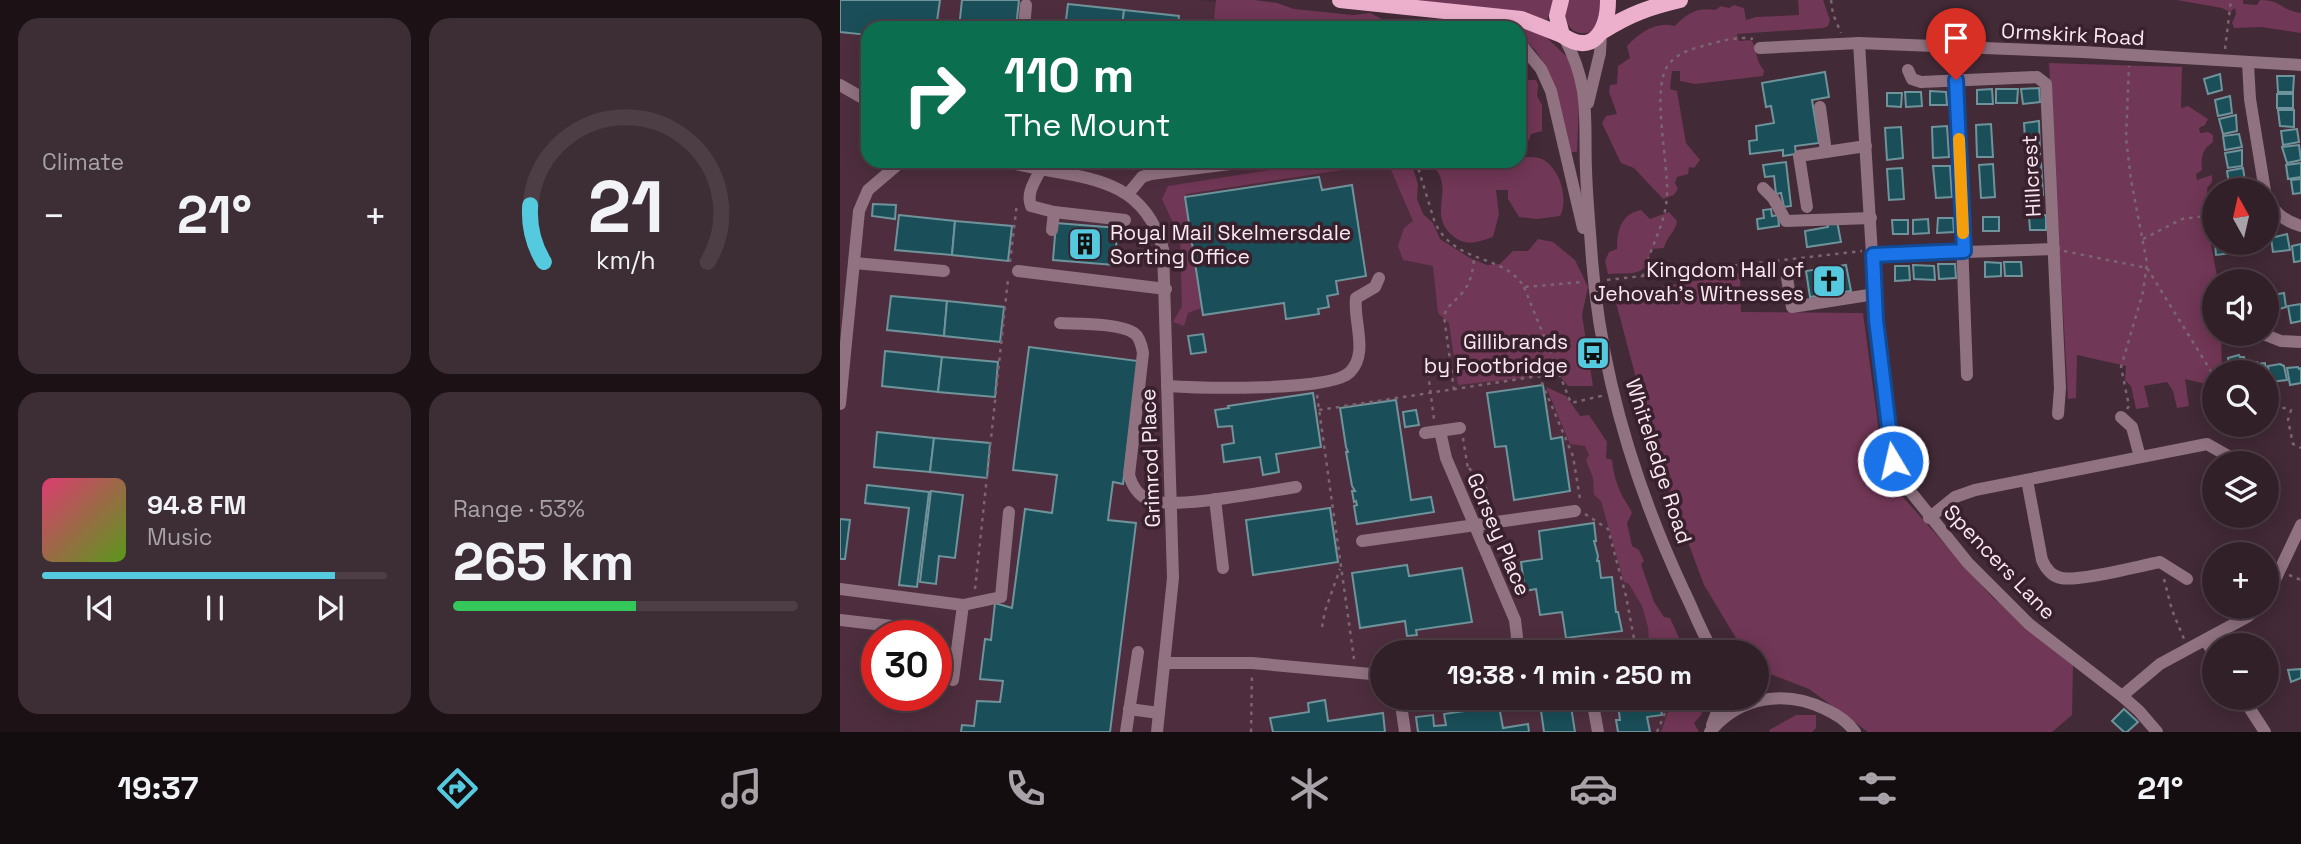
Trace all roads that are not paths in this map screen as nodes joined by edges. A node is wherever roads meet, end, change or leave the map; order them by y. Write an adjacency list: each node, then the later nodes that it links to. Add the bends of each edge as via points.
1 (1340, 0): 6 (main road)
2 (1561, 0): 12 (main road, via 1557,16)
3 (1608, 0): 11 (main road)
4 (1681, 0): 11 (main road, via 1628,15)
5 (1027, 5): 7 (street)
6 (1465, 13): 8 (street); 10 (main road)
7 (1025, 21)
8 (1484, 21)
9 (1526, 21): 12 (main road)
10 (1526, 21)
11 (1602, 33): 12 (main road, via 1581,43); 23 (street, Whiteledge Road)
12 (1563, 36): 23 (street, Whiteledge Road, via 1575,58)
13 (1858, 43): 14 (street, Ormskirk Road); 16 (street, Ormskirk Road); 24 (street, Spencers Lane)
14 (1760, 48)
15 (1526, 51): 44 (street, via 1550,90)
16 (2248, 63): 17 (street, Ormskirk Road); 30 (street)
17 (2301, 65)
18 (1908, 70): 19 (street, Hillcrest, via 1916,81)
19 (1956, 80): 40 (street, Hillcrest, via 2037,76 2046,84); 41 (street)
20 (840, 85): 21 (street)
21 (861, 96)
22 (1819, 107): 25 (street)
23 (1587, 110): 44 (street, Whiteledge Road)
24 (1866, 146): 25 (street); 36 (street, Spencers Lane)
25 (1826, 152): 33 (street, via 1799,156)
26 (894, 168): 43 (street, via 863,201)
27 (1037, 168): 29 (street)
28 (1199, 168): 32 (street, via 1142,177)
29 (1041, 169): 32 (street, via 1104,182); 34 (street, via 1030,189 1029,202)
30 (2263, 178)
31 (1763, 188): 36 (street, via 1786,221)
32 (1128, 194): 49 (street, Grimrod Place, via 1146,210 1159,235)
33 (1807, 207)
34 (1054, 212): 37 (street); 39 (street)
35 (2279, 213): 38 (street)
36 (1871, 218): 42 (street, Spencers Lane)
37 (1125, 220)
38 (2301, 226)
39 (1052, 230)
40 (2054, 249): 41 (street); 57 (street, Hillcrest)
41 (1964, 251): 42 (street); 54 (street)
42 (1873, 252): 50 (street, Spencers Lane)
43 (854, 263): 46 (street); 56 (street)
44 (1593, 265): 82 (street, Whiteledge Road, via 1610,375 1624,428 1658,531)
45 (1013, 269): 49 (street)
46 (944, 271)
47 (1379, 278): 55 (street, via 1375,288 1356,298 1360,338 1350,373 1338,379 1234,389)
48 (1787, 278): 50 (street, via 1792,307)
49 (1166, 289): 55 (street, Grimrod Place)
50 (1875, 294): 68 (street, Spencers Lane, via 1893,461)
51 (1060, 323): 65 (street, via 1125,329 1140,340 1143,353 1129,475 1147,499)
52 (2279, 341): 53 (street)
53 (2301, 342)
54 (1967, 375)
55 (1167, 386): 65 (street, Grimrod Place)
56 (840, 404)
57 (2058, 414)
58 (2122, 417): 61 (street, via 2132,427)
59 (1460, 428): 70 (street, Gorsey Place, via 1434,432)
60 (2219, 451): 61 (street, via 2207,444)
61 (2140, 457): 62 (street)
62 (2026, 480): 68 (street, via 1965,493); 74 (street, via 2042,560 2053,575 2072,579 2160,562)
63 (1296, 487): 64 (street)
64 (1215, 499): 65 (street); 72 (street)
65 (1170, 502): 85 (street, Grimrod Place, via 1173,593)
66 (1575, 511): 70 (street)
67 (1009, 512): 76 (street, via 1001,597)
68 (1930, 518): 89 (street, Spencers Lane, via 2029,624)
69 (2301, 525): 73 (street)
70 (1473, 527): 71 (street); 81 (street, Gorsey Place, via 1515,620)
71 (1362, 541)
72 (1223, 568)
73 (2279, 572)
74 (2187, 579)
75 (840, 589): 76 (street)
76 (968, 604): 87 (street)
77 (2243, 619): 80 (street)
78 (840, 620): 79 (street)
79 (861, 622)
80 (2218, 633)
81 (1516, 640)
82 (1707, 640)
83 (2202, 642): 89 (street, via 2160,664)
84 (1138, 652): 91 (street)
85 (1164, 663): 86 (street, via 1252,663); 96 (street, Grimrod Place)
86 (1370, 674)
87 (953, 680)
88 (1769, 694): 90 (street)
89 (2122, 696): 103 (street, Spencers Lane)
90 (1783, 697): 101 (street, via 1740,708); 102 (street, via 1811,702)
91 (1129, 709): 96 (street); 97 (street)
92 (1402, 710): 99 (street)
93 (1594, 710): 100 (street)
94 (1718, 710): 101 (street)
95 (2250, 710): 104 (street)
96 (1159, 713): 98 (street, Grimrod Place)
97 (1126, 732)
98 (1157, 732)
99 (1405, 732)
100 (1598, 732)
101 (1710, 732)
102 (1855, 732)
103 (2157, 732)
104 (2265, 732)

